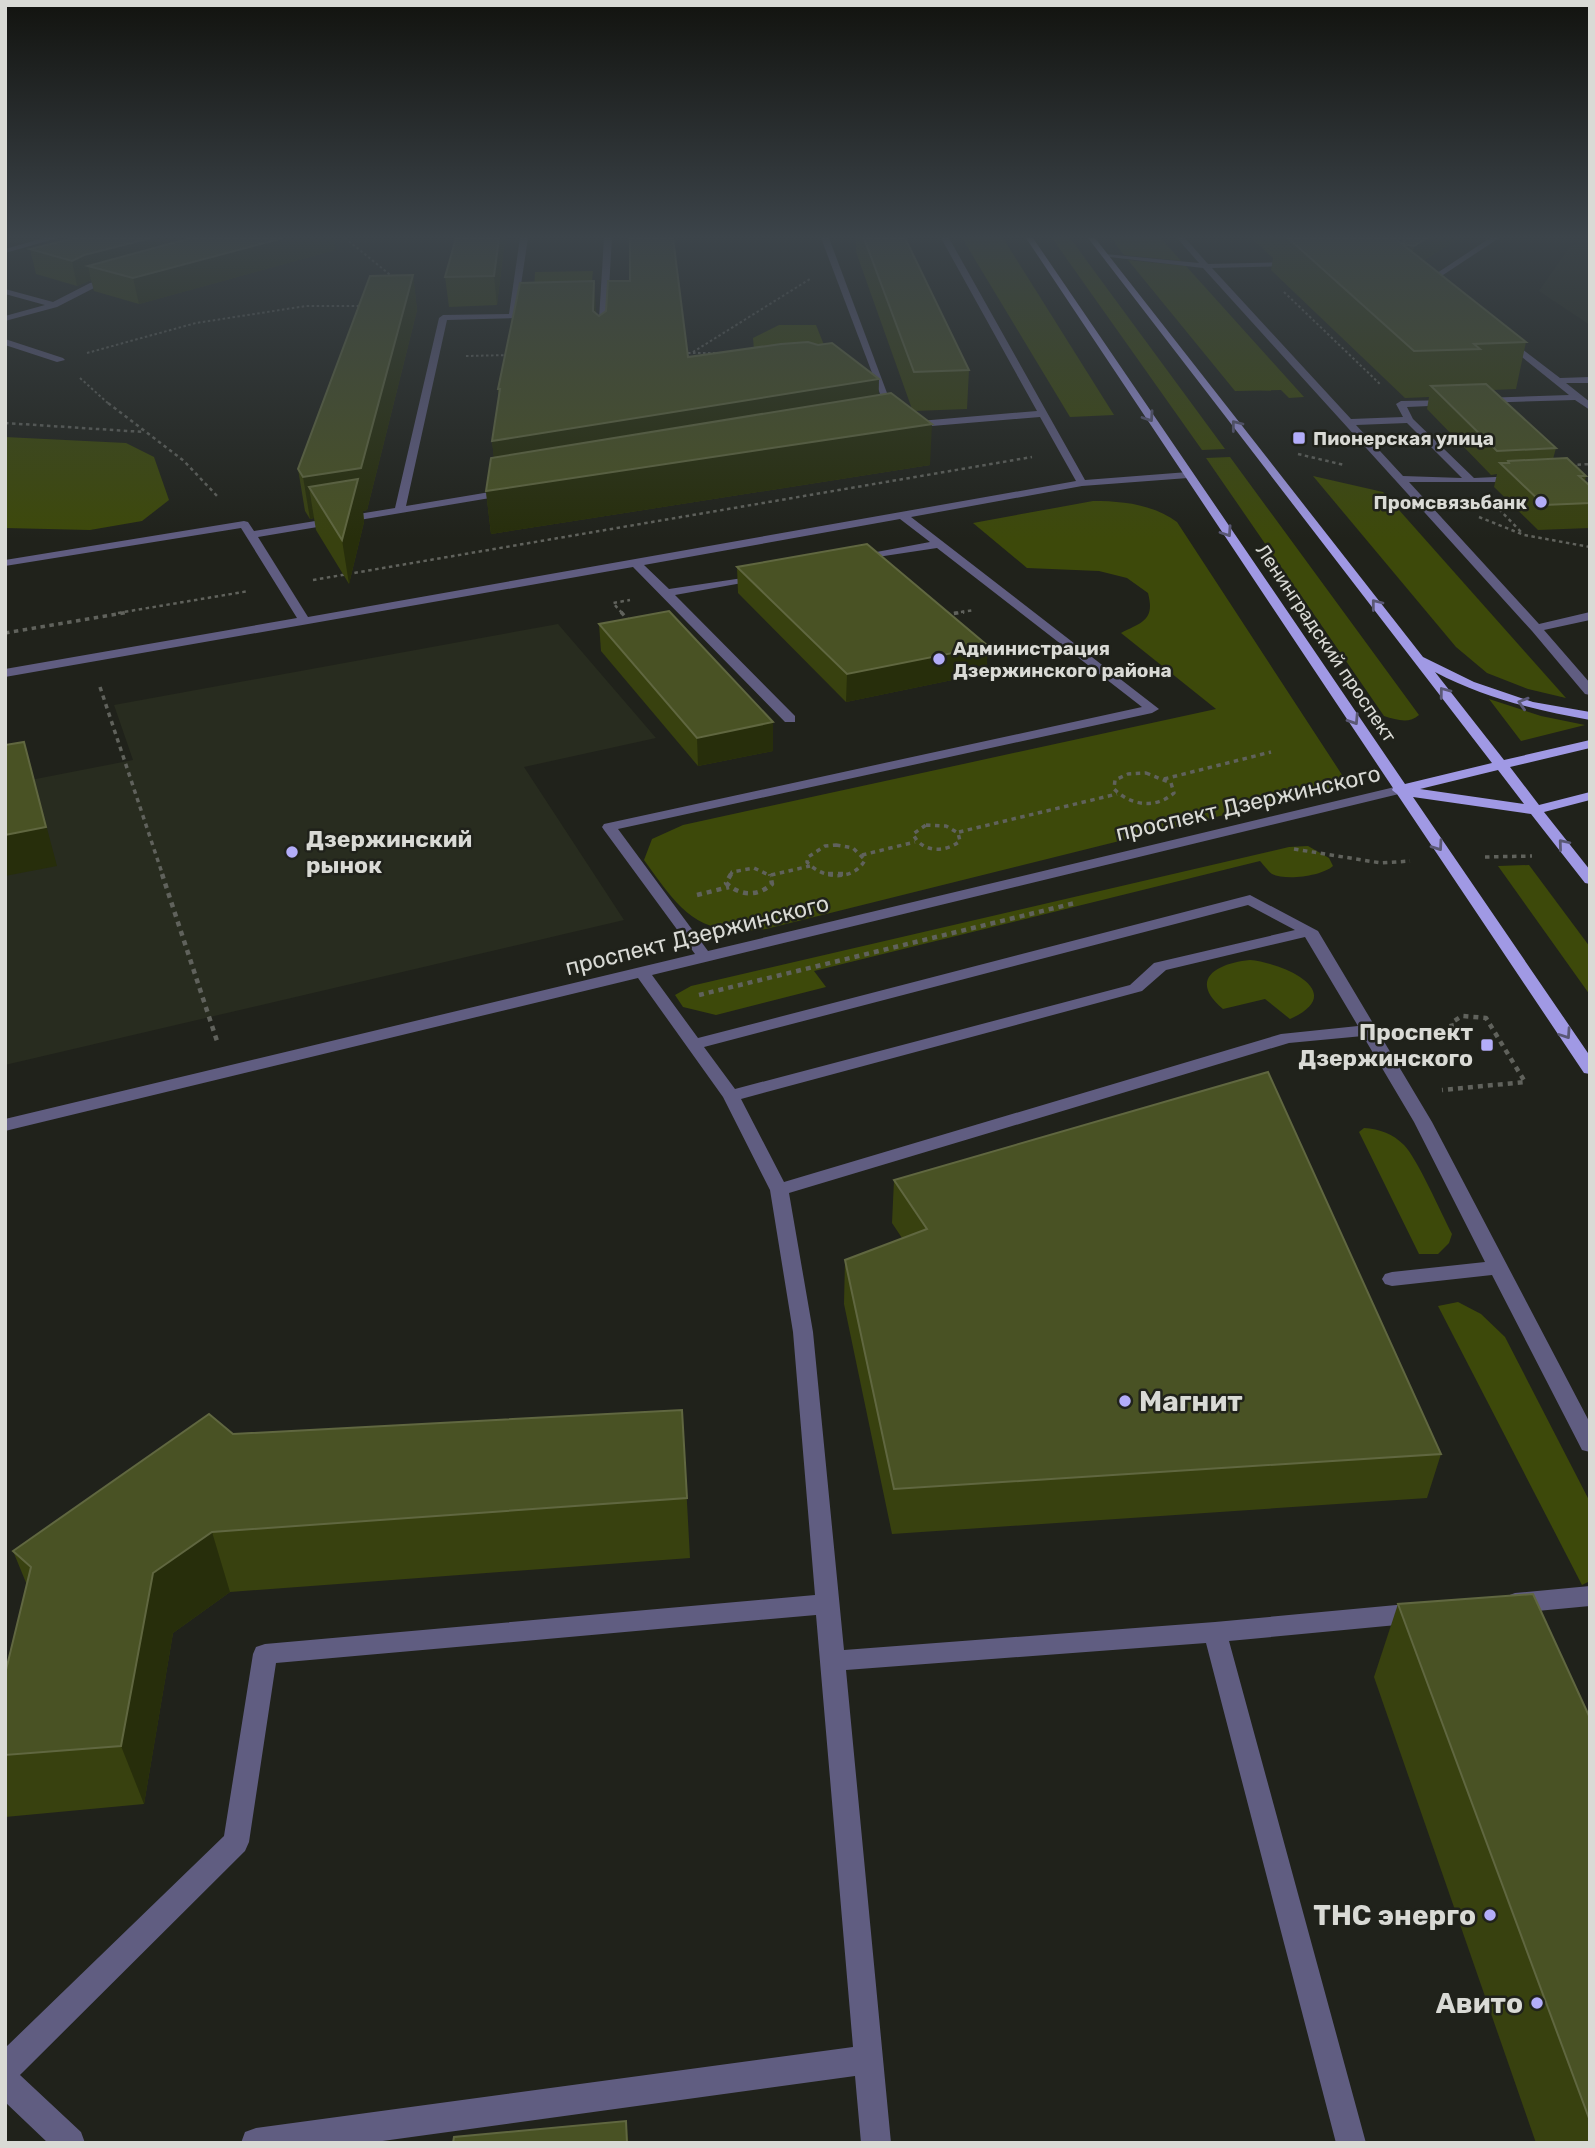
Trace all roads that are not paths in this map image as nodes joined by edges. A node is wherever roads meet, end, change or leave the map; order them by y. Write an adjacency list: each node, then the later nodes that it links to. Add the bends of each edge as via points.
1 (438, 338): 27 (street)
2 (602, 338): 10 (street)
3 (864, 338): 18 (street, via 897,426)
4 (1000, 338): 18 (street)
5 (1096, 338): 21 (main road, Ленинградский проспект, one-way to 21)
6 (1168, 338): 39 (main road, one-way to 6)
7 (1271, 338): 20 (street)
8 (1504, 338): 13 (street)
9 (5, 342): 11 (street)
10 (602, 353)
11 (60, 360)
12 (1590, 380): 13 (street)
13 (1556, 381): 14 (street)
14 (1577, 397): 15 (street); 17 (street)
15 (1470, 401)
16 (1456, 402): 19 (street, via 1401,404)
17 (1590, 407)
18 (1042, 415): 25 (street)
19 (1409, 420): 20 (street); 24 (street)
20 (1348, 422): 23 (street)
21 (1188, 475): 25 (street); 46 (main road, Ленинградский проспект, one-way to 46)
22 (1581, 476): 24 (street)
23 (1400, 479): 24 (street); 38 (street)
24 (1471, 481)
25 (1082, 483): 28 (street)
26 (521, 490): 27 (street)
27 (400, 510): 29 (street)
28 (902, 515): 30 (street); 33 (street)
29 (252, 535): 32 (street, via 244,524); 37 (street)
30 (940, 544): 31 (street); 51 (street, via 1152,709 609,827)
31 (843, 562)
32 (5, 563)
33 (636, 563): 35 (street); 37 (street)
34 (775, 574): 35 (street)
35 (666, 593): 43 (street)
36 (1590, 616): 38 (street)
37 (305, 621): 40 (street)
38 (1536, 628): 41 (street)
39 (1418, 658): 42 (main road, one-way to 39, via 1517,701 1469,685); 45 (main road, one-way to 39)
40 (5, 673)
41 (1590, 691)
42 (1590, 716)
43 (790, 719)
44 (1590, 744): 45 (main road, проспект Дзержинского)
45 (1500, 766): 46 (main road, проспект Дзержинского); 48 (main road)
46 (1399, 790): 48 (main road, проспект Дзержинского); 51 (street, проспект Дзержинского); 55 (main road, Ленинградский проспект, one-way to 55)
47 (1590, 796): 48 (main road, проспект Дзержинского)
48 (1534, 810): 49 (main road, one-way to 48)
49 (1590, 880)
50 (1310, 931): 53 (street); 54 (street, via 1250,900); 56 (street, via 1160,967 1136,988)
51 (705, 956): 52 (street, проспект Дзержинского)
52 (642, 972): 54 (street); 57 (street, проспект Дзержинского)
53 (1368, 1030): 58 (street, via 1287,1038); 59 (street, via 1423,1122)
54 (695, 1044): 56 (street)
55 (1590, 1069)
56 (731, 1096): 58 (street)
57 (5, 1125)
58 (779, 1190): 63 (street, via 803,1332)
59 (1498, 1267): 60 (street); 61 (street)
60 (1392, 1279)
61 (1590, 1444)
62 (1590, 1596): 64 (street)
63 (826, 1604): 67 (street); 69 (street, via 265,1654 236,1842)
64 (1493, 1605)
65 (1437, 1611): 66 (street)
66 (1215, 1632): 67 (street); 74 (street)
67 (832, 1661): 68 (street)
68 (868, 2060): 72 (street); 73 (street)
69 (5, 2068)
70 (5, 2081): 71 (street)
71 (70, 2143)
72 (256, 2143)
73 (877, 2143)
74 (1350, 2143)

